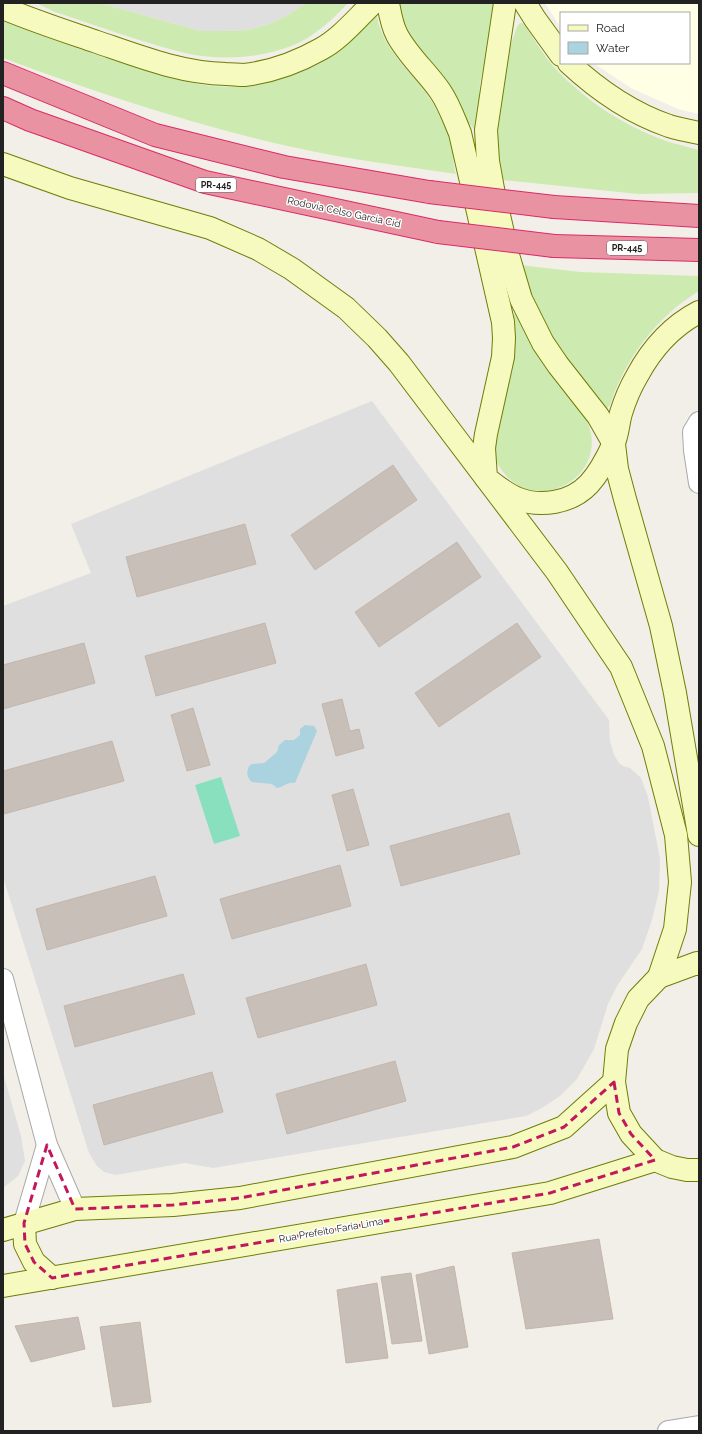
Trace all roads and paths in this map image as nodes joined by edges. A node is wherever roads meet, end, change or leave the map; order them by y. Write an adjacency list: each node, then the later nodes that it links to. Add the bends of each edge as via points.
1 (373, 3): 5 (main road, via 341,35 322,48 279,67 243,75 208,74 173,66)
2 (388, 3): 17 (main road, via 397,36 440,92 460,133 503,322 503,357 484,448)
3 (505, 3): 16 (main road, via 486,130 488,161 508,255 521,299 543,343 598,416)
4 (525, 3): 6 (main road)
5 (3, 8)
6 (560, 54)
7 (571, 64): 10 (main road, via 613,99 636,112 669,126)
8 (3, 72): 12 (highway, bridge, via 155,134 284,167 428,192 554,207)
9 (3, 108): 13 (highway, Rodovia Celso Garcia Cid / PR-445, bridge, via 205,182 438,232 554,246)
10 (699, 133)
11 (3, 164): 17 (main road, via 70,188 210,228 258,249 292,269 346,308 377,338 399,363)
12 (699, 216)
13 (699, 250)
14 (699, 312): 16 (main road, via 674,329 647,360 627,396)
15 (696, 427): 18 (street, via 694,450)
16 (614, 444): 17 (main road, via 589,484 565,499 544,503 524,500 502,491); 19 (main road, via 617,469 662,626)
17 (486, 478): 21 (main road, via 557,572 622,667 653,746 676,835 680,882 675,929)
18 (699, 483)
19 (699, 835)
20 (699, 964): 21 (main road)
21 (659, 977): 23 (main road, via 638,999 626,1023 617,1049)
22 (3, 979): 24 (street)
23 (614, 1082): 25 (main road, via 619,1113 631,1134); 27 (main road, via 564,1127 513,1147 240,1198)
24 (47, 1145): 27 (street); 28 (street)
25 (655, 1160): 26 (main road, via 672,1167); 30 (main road, Rua Prefeito Faria Lima, via 550,1192)
26 (699, 1170)
27 (75, 1209): 28 (main road)
28 (24, 1223): 29 (main road); 30 (main road, via 25,1244 34,1262)
29 (3, 1230)
30 (52, 1278): 31 (main road, Rua Prefeito Faria Lima)
31 (3, 1286)
32 (699, 1426): 33 (street)
33 (668, 1431)

